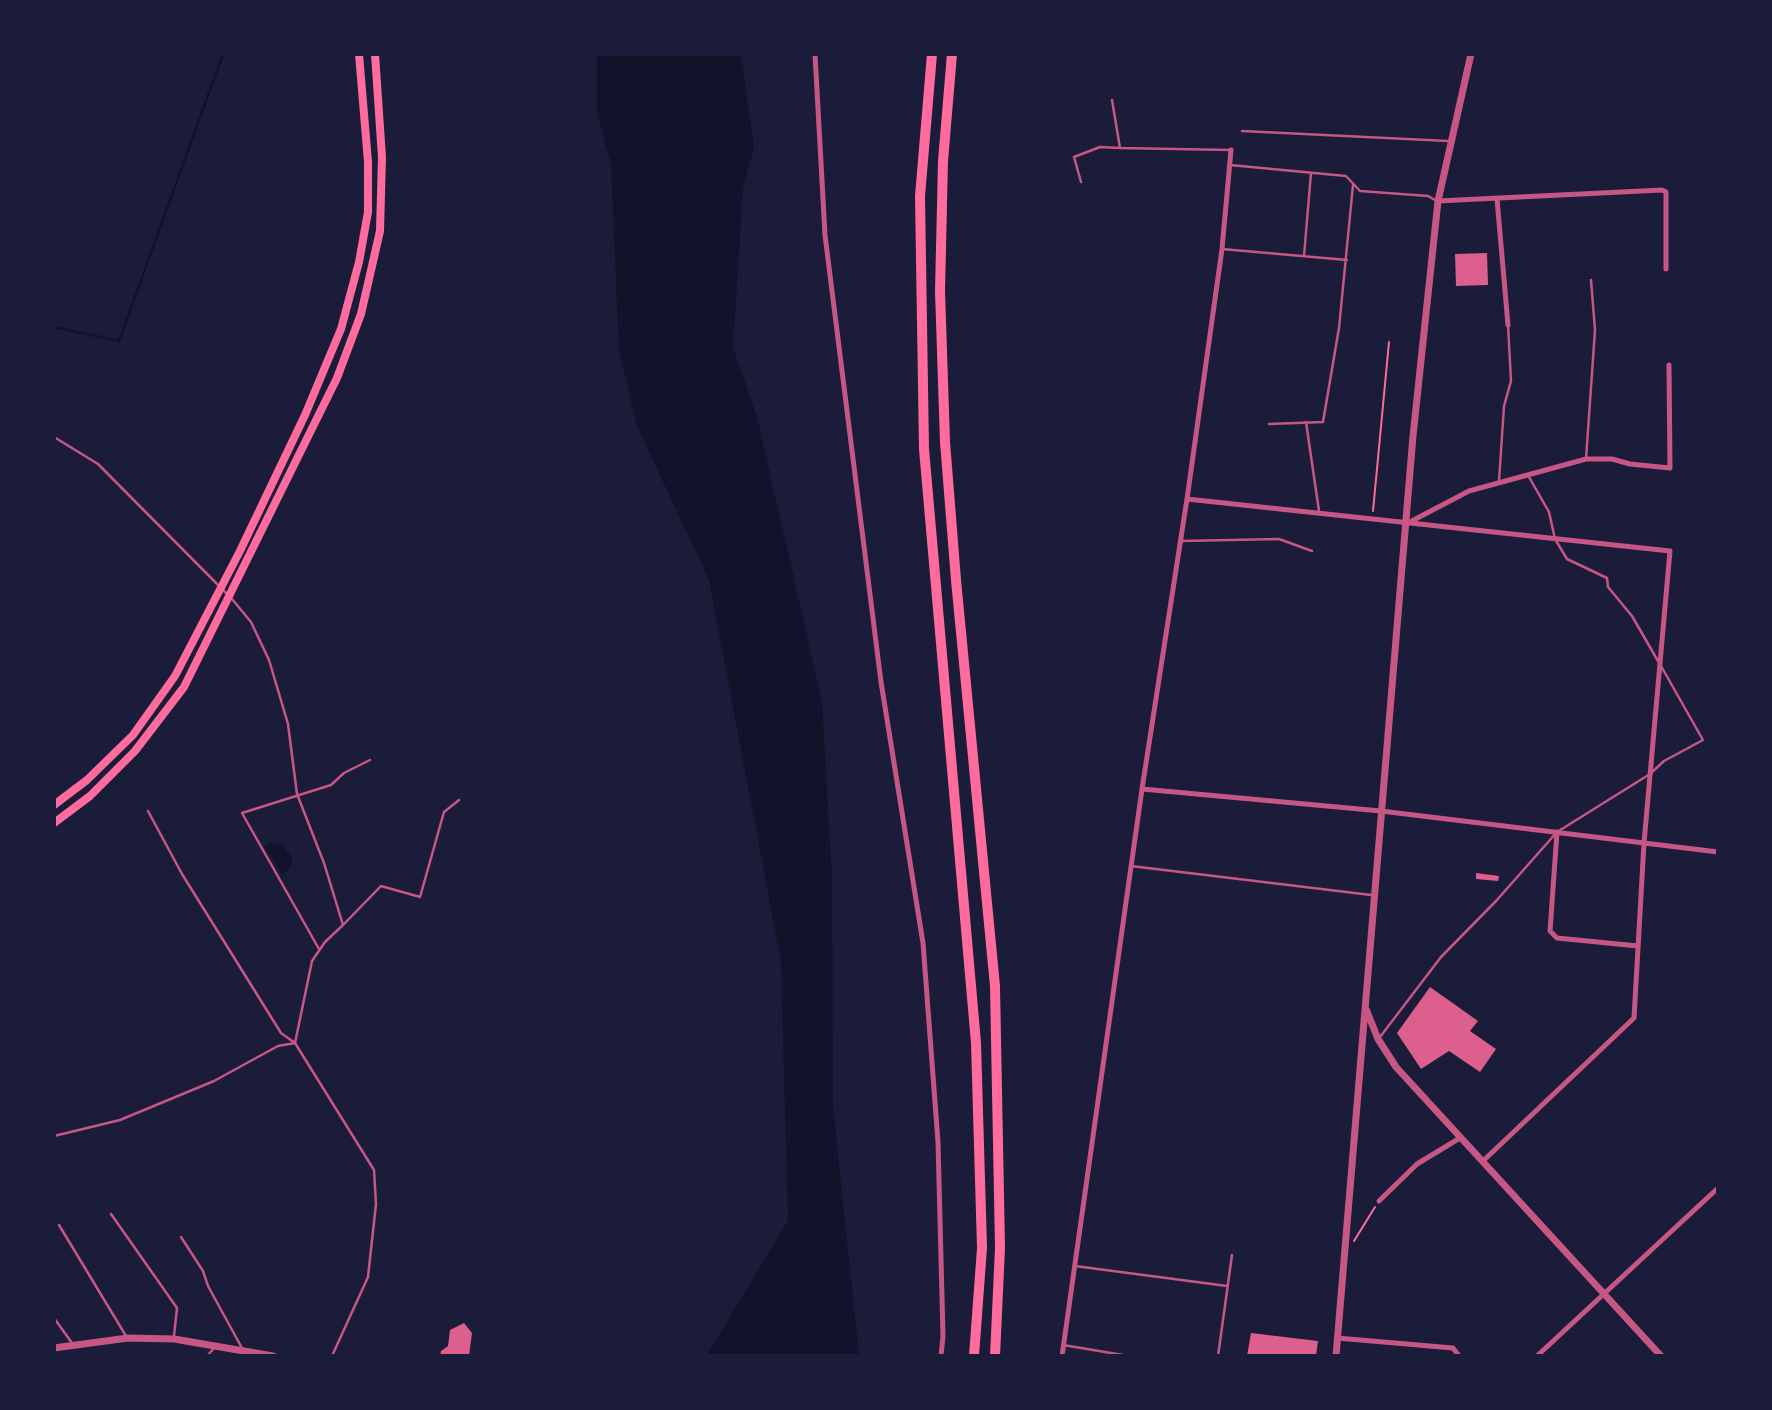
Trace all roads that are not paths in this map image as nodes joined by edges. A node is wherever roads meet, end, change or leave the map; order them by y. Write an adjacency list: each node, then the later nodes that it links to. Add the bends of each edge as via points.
1 (359, 54): 37 (main road, via 368,162 368,212 359,262 336,342)
2 (375, 54): 38 (main road, via 382,156 380,231 361,314 337,379)
3 (815, 54): 84 (street, via 825,235 881,682 923,943 938,1142)
4 (932, 54): 85 (highway, via 920,196 924,449 976,1044 982,1248)
5 (952, 54): 86 (highway, via 943,161 940,290 945,442 995,986 1000,1235)
6 (1471, 54): 9 (street)
7 (1112, 100): 10 (lane)
8 (1242, 131): 9 (lane)
9 (1452, 141): 17 (street)
10 (1120, 148): 11 (lane); 14 (lane, via 1100,147 1074,158)
11 (1231, 149): 12 (street)
12 (1229, 165): 13 (lane); 18 (street)
13 (1311, 173): 15 (lane, via 1346,176); 19 (lane)
14 (1081, 182)
15 (1353, 185): 17 (lane, via 1360,191 1428,196); 20 (lane)
16 (1497, 199): 17 (street); 21 (street, via 1662,190 1666,192); 23 (street)
17 (1438, 201): 33 (street)
18 (1222, 249): 19 (lane); 31 (street)
19 (1304, 256): 20 (lane)
20 (1347, 260): 25 (lane, via 1322,422)
21 (1666, 269)
22 (1591, 280): 28 (lane, via 1595,330)
23 (1508, 325): 30 (lane, via 1511,381 1504,406)
24 (1669, 365): 28 (street, via 1670,468)
25 (1306, 422): 26 (lane); 32 (lane)
26 (1269, 424)
27 (54, 437): 37 (lane, via 98,464)
28 (1586, 459): 29 (street)
29 (1529, 477): 30 (street); 34 (lane, via 1549,512)
30 (1499, 484): 33 (street, via 1451,498)
31 (1187, 499): 32 (street); 35 (street)
32 (1320, 514): 33 (street)
33 (1406, 524): 34 (street); 47 (street)
34 (1555, 539): 39 (lane, via 1567,559 1607,578 1608,587 1632,616); 39 (street, via 1670,551)
35 (1181, 541): 36 (lane, via 1279,539); 42 (street)
36 (1312, 551)
37 (222, 587): 38 (lane); 45 (main road, via 176,676 133,734)
38 (230, 598): 43 (lane, via 251,622 269,660 288,724); 48 (main road, via 184,687 135,751 90,796)
39 (1660, 664): 41 (street); 41 (lane, via 1703,740)
40 (370, 760): 43 (lane, via 331,785)
41 (1650, 774): 49 (lane); 50 (street)
42 (1142, 789): 47 (street); 52 (street)
43 (297, 794): 54 (lane); 56 (lane, via 242,813)
44 (459, 800): 54 (lane, via 444,812 420,897 381,886)
45 (54, 806)
46 (148, 811): 59 (lane, via 281,1033)
47 (1381, 811): 49 (street); 53 (street)
48 (54, 823)
49 (1557, 832): 50 (street); 55 (street, via 1550,931 1557,938); 58 (lane, via 1441,957)
50 (1644, 843): 51 (street); 55 (street)
51 (1718, 852)
52 (1131, 866): 53 (lane); 69 (street)
53 (1375, 896): 57 (street)
54 (343, 925): 56 (lane)
55 (1638, 946): 62 (street, via 1634,1018)
56 (319, 949): 59 (lane, via 308,977)
57 (1365, 1006): 58 (street); 74 (street)
58 (1378, 1040): 61 (street, via 1396,1067)
59 (295, 1043): 60 (lane, via 278,1046 214,1081 120,1120); 83 (lane, via 365,1155 377,1186 368,1277)
60 (54, 1136)
61 (1460, 1138): 62 (street); 64 (street, via 1417,1164)
62 (1483, 1161): 71 (street)
63 (1718, 1188): 71 (street)
64 (1379, 1200)
65 (111, 1214): 75 (lane, via 177,1308)
66 (58, 1225): 73 (lane)
67 (181, 1237): 80 (lane)
68 (1232, 1255): 70 (lane)
69 (1075, 1266): 70 (lane); 77 (street)
70 (1227, 1286): 89 (lane)
71 (1603, 1295): 92 (street); 93 (street)
72 (54, 1318): 78 (lane)
73 (128, 1338): 75 (street); 78 (street)
74 (1337, 1338): 90 (street); 91 (street, via 1453,1348)
75 (174, 1339): 76 (street)
76 (217, 1345): 80 (street); 81 (lane)
77 (1063, 1345): 87 (street); 88 (lane)
78 (74, 1346): 79 (street)
79 (54, 1348)
80 (243, 1350): 82 (street)
81 (207, 1356)
82 (273, 1356)
83 (332, 1356)
84 (941, 1356)
85 (974, 1356)
86 (995, 1356)
87 (1062, 1356)
88 (1129, 1356)
89 (1218, 1356)
90 (1336, 1356)
91 (1460, 1356)
92 (1537, 1356)
93 (1661, 1356)

